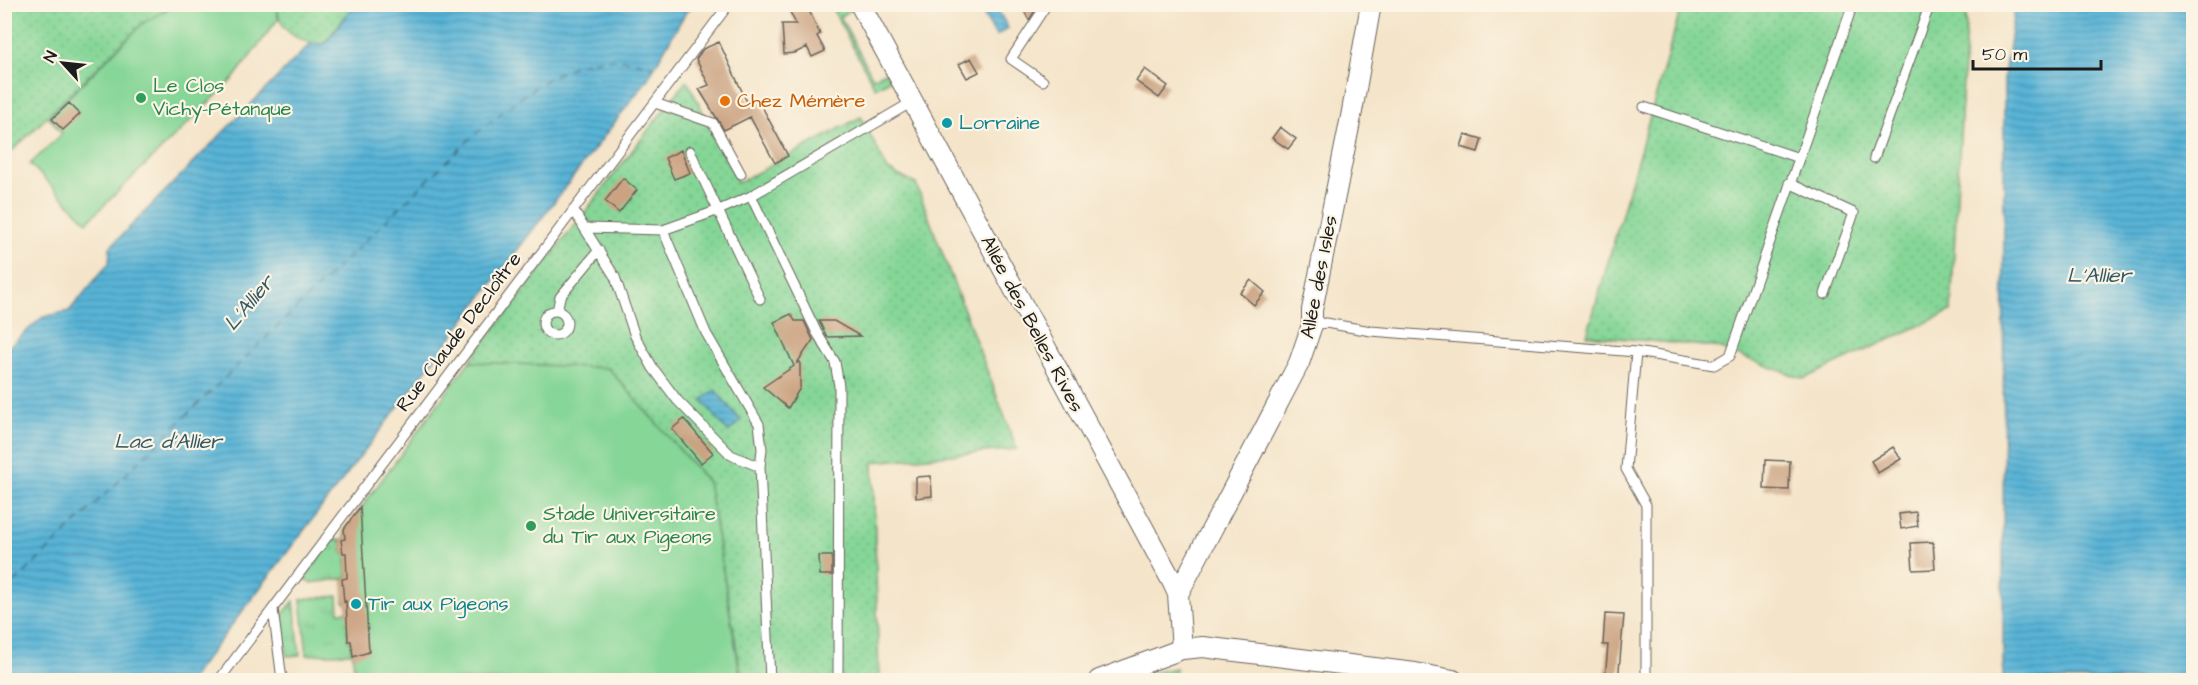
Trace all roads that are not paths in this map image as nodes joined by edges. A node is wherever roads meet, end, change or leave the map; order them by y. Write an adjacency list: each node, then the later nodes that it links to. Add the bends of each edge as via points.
1 (729, 4): 9 (lane, Rue Claude Decloître)
2 (860, 4): 8 (street, Allée des Belles Rives)
3 (1047, 4): 7 (lane, via 1011,59)
4 (1371, 4): 25 (street, Allée des Isles)
5 (1853, 4): 12 (lane)
6 (1930, 4): 13 (lane)
7 (1043, 81)
8 (912, 102): 16 (lane); 28 (street, Allée des Belles Rives)
9 (655, 103): 14 (lane, via 712,123); 17 (lane, Rue Claude Decloître)
10 (1644, 107): 12 (lane)
11 (690, 151): 18 (lane)
12 (1799, 158): 15 (lane)
13 (1874, 158)
14 (741, 174)
15 (1789, 183): 22 (lane, via 1854,213); 26 (lane, via 1730,356 1714,365)
16 (751, 196): 18 (lane); 34 (lane, via 835,362 839,386)
17 (573, 210): 19 (lane); 29 (lane, Rue Claude Decloître)
18 (719, 210): 20 (lane); 23 (lane)
19 (586, 228): 20 (lane); 21 (lane)
20 (663, 230): 27 (lane, via 706,333 759,424)
21 (599, 250): 24 (lane, via 560,297); 27 (lane, via 615,277 635,336 653,368 677,400 731,455)
22 (1824, 294)
23 (760, 299)
24 (557, 311)
25 (1312, 326): 26 (lane, via 1326,323 1371,331); 28 (street, Allée des Isles, via 1299,363)
26 (1635, 352): 37 (lane, via 1626,469 1646,505)
27 (760, 467): 33 (lane)
28 (1178, 594): 30 (street, Allée des Belles Rives)
29 (273, 609): 31 (lane, Rue Claude Decloître); 32 (lane)
30 (1182, 649): 35 (street); 36 (street, via 1203,647)
31 (219, 681)
32 (282, 681)
33 (770, 681)
34 (838, 681)
35 (1100, 681)
36 (1453, 681)
37 (1646, 681)

